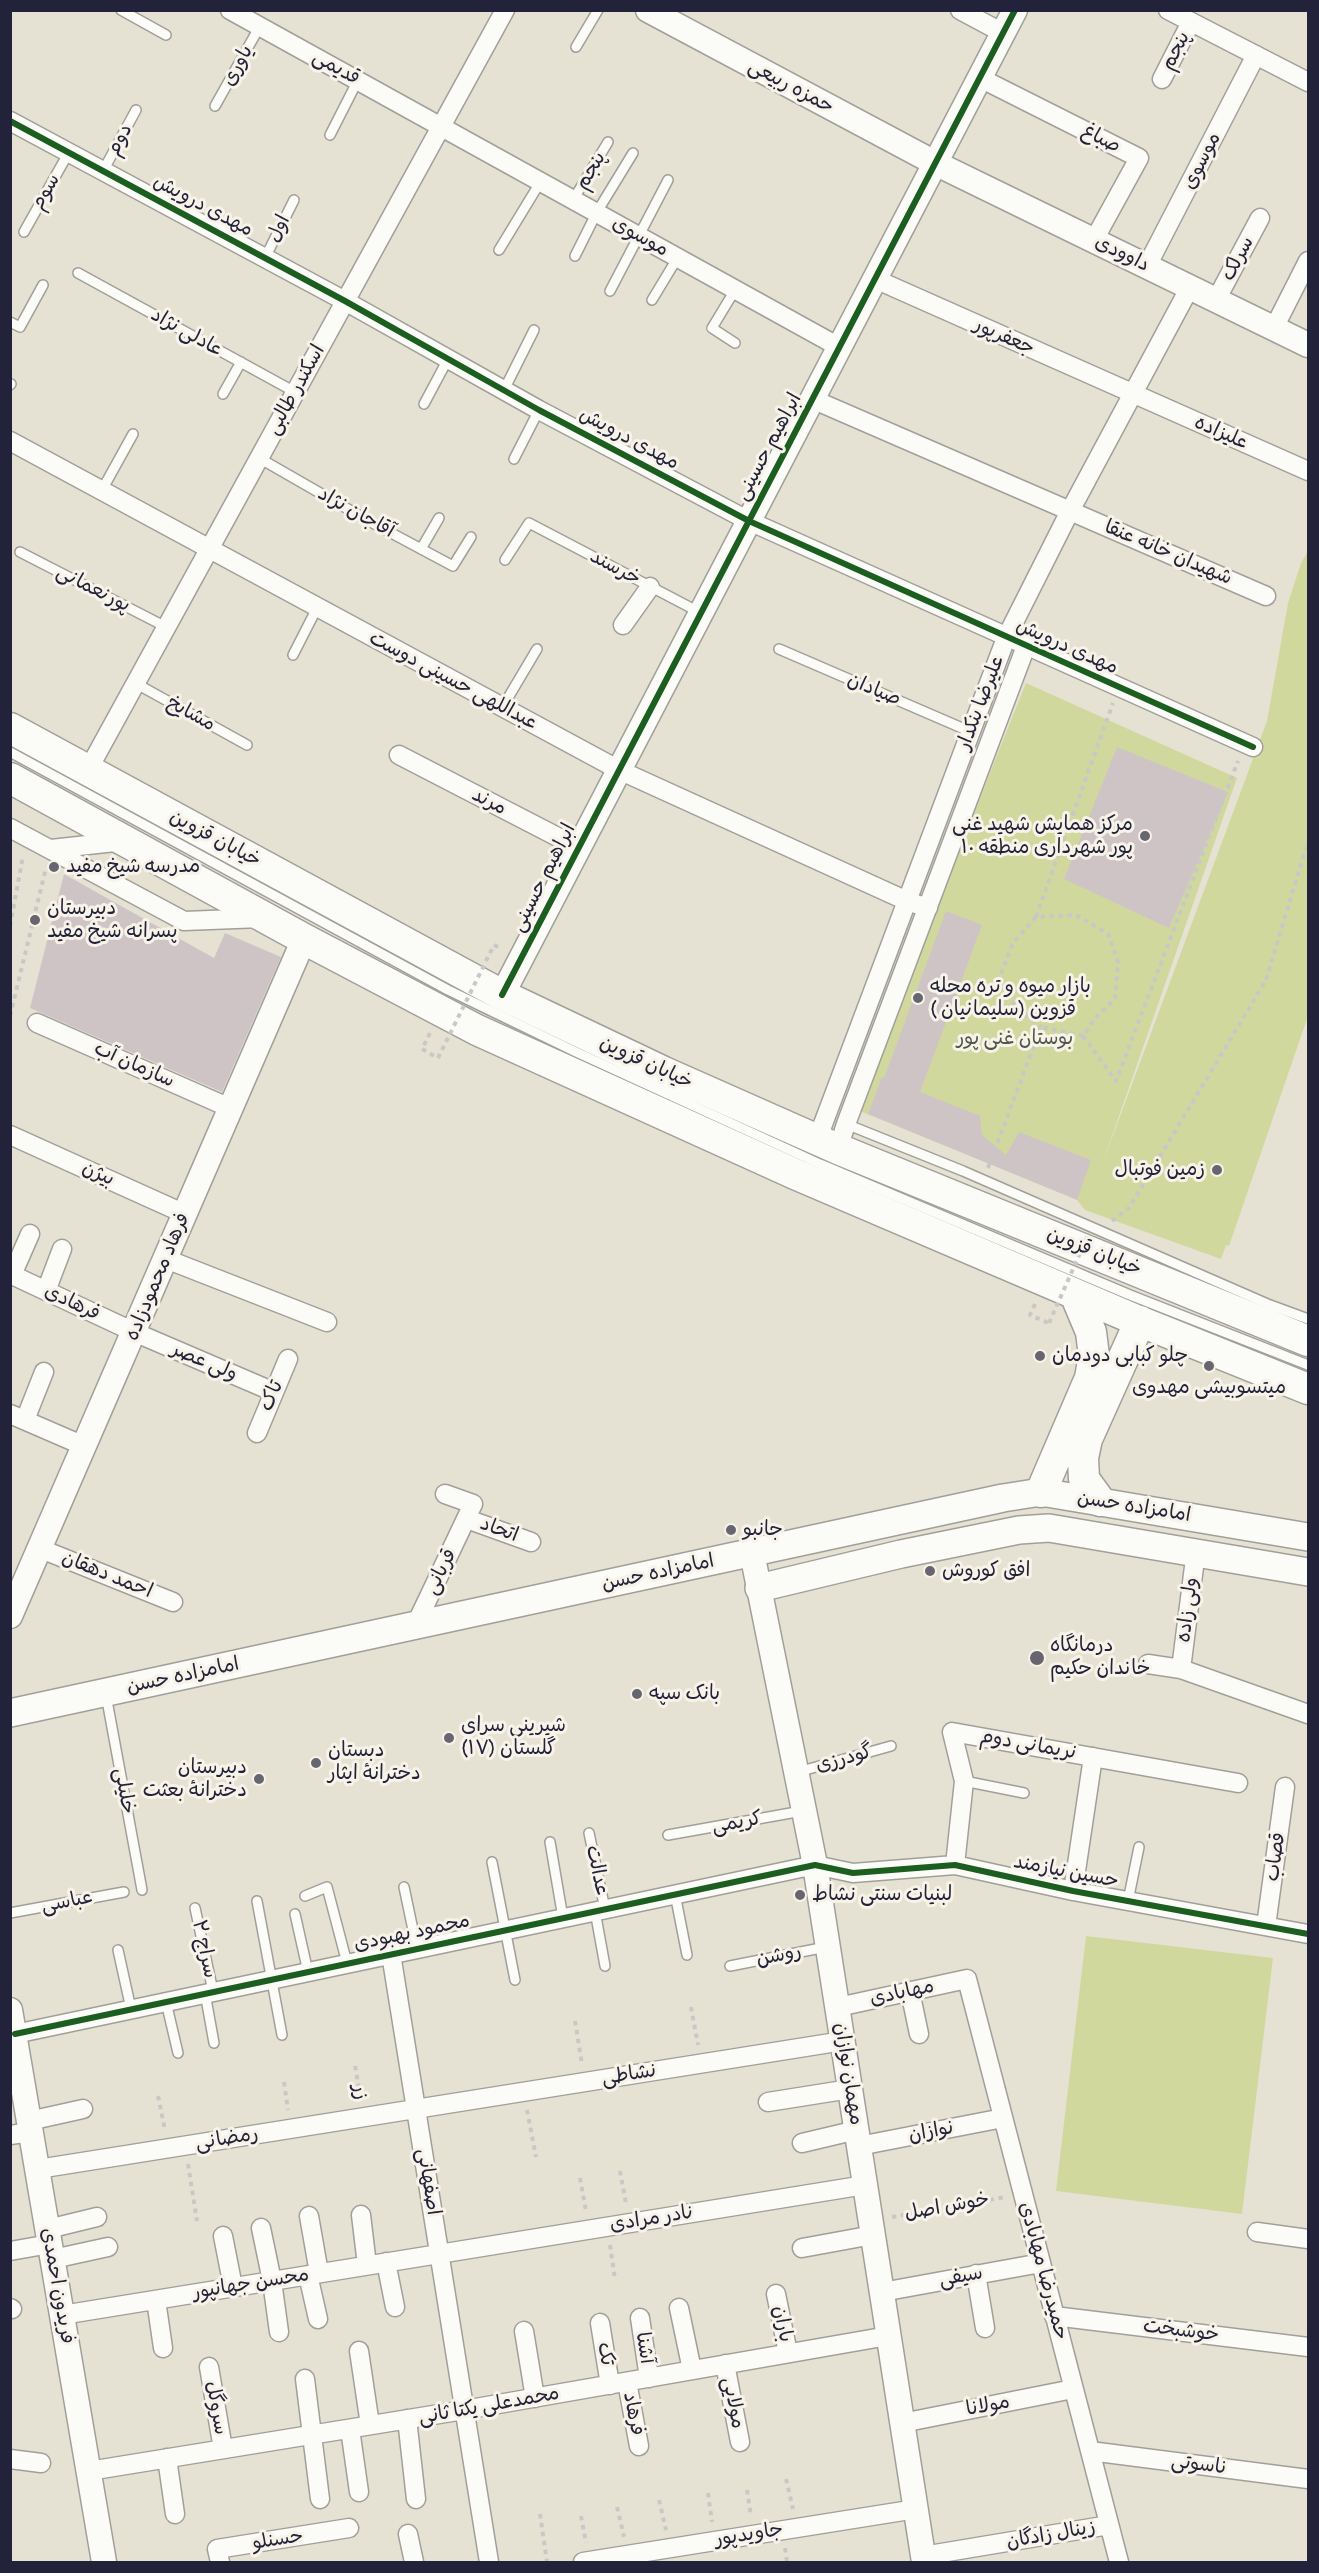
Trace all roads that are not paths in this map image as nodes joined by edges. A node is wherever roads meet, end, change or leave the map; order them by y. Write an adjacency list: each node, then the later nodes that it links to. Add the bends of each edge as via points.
1 (121, 10): 10 (lane)
2 (146, 10): 10 (lane)
3 (230, 10): 12 (street, قدیمی)
4 (505, 10): 24 (street, اسکندر طالبی)
5 (598, 10): 15 (lane)
6 (648, 10): 29 (street, حمزه ربیعی)
7 (960, 10): 13 (street)
8 (1015, 10): 13 (street, ابراهیم حسینی)
9 (1168, 10): 11 (street)
10 (140, 20): 14 (lane)
11 (1191, 22): 16 (street); 18 (street, پنجم)
12 (260, 26): 19 (street, قدیمی); 21 (lane, یاوری)
13 (1003, 33): 17 (street, ابراهیم حسینی)
14 (166, 35)
15 (576, 47)
16 (1256, 56): 20 (street); 45 (street, موسوی)
17 (980, 78): 29 (street, ابراهیم حسینی); 39 (street, صباغ, via 1139,159)
18 (1162, 79)
19 (358, 80): 24 (street, قدیمی); 25 (lane)
20 (1308, 82)
21 (215, 106)
22 (136, 110): 30 (lane, دوم)
23 (10, 121): 27 (street, مهدی درویش)
24 (441, 126): 32 (street, موسوی); 54 (street, اسکندر طالبی)
25 (330, 135)
26 (608, 142): 34 (lane, پنجم)
27 (69, 152): 30 (street, مهدی درویش); 37 (lane, سوم)
28 (633, 153): 35 (lane)
29 (935, 163): 39 (street, داوودی); 47 (street, ابراهیم حسینی)
30 (103, 171): 43 (street, مهدی درویش)
31 (668, 180): 38 (lane)
32 (541, 181): 34 (street, موسوی); 40 (lane)
33 (294, 200): 43 (lane, اول)
34 (573, 200): 35 (street, موسوی)
35 (597, 212): 38 (street, موسوی); 41 (lane)
36 (1260, 218): 53 (street, سرلک)
37 (24, 232)
38 (638, 235): 42 (street, موسوی); 51 (lane)
39 (1094, 240): 45 (street, داوودی)
40 (499, 250)
41 (574, 256)
42 (678, 257): 50 (street, موسوی); 52 (lane)
43 (265, 258): 54 (street, مهدی درویش)
44 (1308, 261): 56 (street)
45 (1148, 266): 49 (street, داوودی)
46 (78, 273): 62 (lane, عادلی نژاد)
47 (875, 279): 60 (street, ابراهیم حسینی); 66 (street, جعفرپور)
48 (43, 285): 55 (lane, via 20,327)
49 (1190, 287): 53 (street, داوودی); 66 (street, علیرضا بنکدار)
50 (735, 290): 58 (lane, via 712,328); 60 (street, موسوی)
51 (610, 291)
52 (652, 300)
53 (1216, 300): 56 (street, داوودی)
54 (345, 301): 61 (street, مهدی درویش); 64 (street, اسکندر طالبی)
55 (10, 322)
56 (1274, 328): 59 (street, داوودی)
57 (534, 330): 63 (lane)
58 (735, 343)
59 (1308, 345)
60 (839, 347): 67 (street, ابراهیم حسینی)
61 (448, 359): 63 (street, مهدی درویش); 68 (lane)
62 (241, 362): 64 (lane, عادلی نژاد); 65 (lane)
63 (504, 390): 69 (street, مهدی درویش)
64 (295, 392): 72 (street, اسکندر طالبی)
65 (223, 393)
66 (1133, 394): 74 (street, علیزاده); 76 (street, علیرضا بنکدار)
67 (812, 399): 76 (street); 78 (street, ابراهیم حسینی)
68 (424, 404)
69 (539, 410): 73 (lane); 78 (street, مهدی درویش)
70 (133, 434): 75 (lane)
71 (10, 441): 75 (street, عبداللهی حسینی دوست)
72 (259, 458): 80 (street, اسکندر طالبی); 81 (lane, آقاجان نژاد)
73 (514, 459)
74 (1308, 471)
75 (102, 490): 80 (street, عبداللهی حسینی دوست)
76 (1070, 511): 85 (street, شهیدان خانه‌ عنقا); 90 (street, علیرضا بنکدار)
77 (439, 518): 81 (lane)
78 (749, 521): 87 (street, ابراهیم حسینی); 90 (street, مهدی درویش)
79 (471, 537): 81 (lane, آقاجان نژاد, via 453,566)
80 (209, 549): 86 (street, عبداللهی حسینی دوست); 89 (street, اسکندر طالبی)
81 (422, 549)
82 (20, 552): 89 (lane, پورنعمانی)
83 (505, 560): 84 (lane, خرسند, via 529,523)
84 (650, 587): 87 (lane, خرسند); 88 (street)
85 (1266, 596)
86 (317, 608): 94 (lane); 96 (street, عبداللهی حسینی دوست)
87 (701, 614): 104 (street, ابراهیم حسینی)
88 (623, 625)
89 (166, 627): 95 (street, اسکندر طالبی)
90 (1006, 638): 91 (street, مهدی درویش); 98 (street, علیرضا بنکدار)
91 (1026, 646): 100 (street, مهدی درویش); 111 (street, علیرضا بنکدار)
92 (779, 649): 98 (lane, صیادان)
93 (537, 650): 96 (lane)
94 (293, 655)
95 (135, 683): 99 (lane, مشایخ); 103 (street, اسکندر طالبی)
96 (502, 708): 104 (street, عبداللهی حسینی دوست)
97 (10, 728): 103 (main road, خیابان قزوین)
98 (969, 731): 110 (street, علیرضا بنکدار)
99 (246, 745)
100 (1249, 745)
101 (10, 752): 132 (lane, via 448,990 576,1052 820,1164 1130,1295)
102 (399, 755): 108 (street, مرند)
103 (88, 770): 114 (main road, خیابان قزوین)
104 (619, 770): 108 (street, ابراهیم حسینی); 110 (street, عبداللهی حسینی دوست)
105 (10, 777): 107 (main road, خیابان قزوین)
106 (10, 828): 109 (street)
107 (127, 841): 109 (street); 112 (main road, خیابان قزوین)
108 (579, 848): 114 (street, ابراهیم حسینی)
109 (51, 849): 112 (street, via 184,921)
110 (907, 901): 111 (street, عبداللهی حسینی دوست); 118 (street, علیرضا بنکدار)
111 (927, 908): 118 (street, علیرضا بنکدار)
112 (267, 918): 113 (main road, خیابان قزوین)
113 (304, 939): 116 (street, فرهاد محمودزاده); 125 (main road, خیابان قزوین, via 477,1030 795,1174)
114 (502, 994): 118 (main road, خیابان قزوین, via 664,1072)
115 (37, 1023): 116 (street, سازمان آب)
116 (230, 1108): 119 (street, فرهاد محمودزاده)
117 (10, 1135): 119 (street, بیژن)
118 (834, 1138): 126 (lane, via 984,1180 1094,1231); 130 (main road, خیابان قزوین)
119 (185, 1214): 122 (street, فرهاد محمودزاده)
120 (30, 1234): 123 (street)
121 (62, 1250): 124 (street)
122 (165, 1259): 128 (street); 129 (street, فرهاد محمودزاده)
123 (11, 1275): 124 (street, فرهادی)
124 (46, 1291): 129 (street, فرهادی)
125 (1076, 1294): 127 (main road, خیابان قزوین); 139 (main road, via 1091,1332 1094,1356 1090,1378)
126 (1308, 1319)
127 (1140, 1321): 134 (main road, خیابان قزوین); 141 (main road, via 1085,1449 1084,1479)
128 (327, 1322)
129 (134, 1332): 135 (street, ولی عصر); 138 (street, فرهاد محمودزاده)
130 (1308, 1341)
131 (288, 1359): 135 (street, تاک)
132 (1308, 1365)
133 (44, 1372): 136 (street)
134 (1308, 1389)
135 (274, 1392): 137 (street, تاک)
136 (18, 1417): 138 (street)
137 (257, 1433)
138 (84, 1446): 145 (street, فرهاد محمودزاده)
139 (1041, 1492): 141 (main road, امامزاده حسن); 147 (main road, امامزاده حسن)
140 (445, 1494): 142 (street, via 473,1504)
141 (1100, 1501): 143 (main road, امامزاده حسن)
142 (467, 1519): 144 (street, اتحاد); 152 (street, قربانی)
143 (1308, 1537)
144 (531, 1542)
145 (41, 1549): 150 (street, احمد دهقان); 151 (street, فرهاد محمودزاده)
146 (1196, 1551): 148 (main road, امامزاده حسن); 149 (main road, امامزاده حسن, via 1049,1528 1019,1530); 154 (street, ولی زاده)
147 (752, 1553): 149 (street, مهمان نوازان); 152 (main road, امامزاده حسن)
148 (1308, 1572)
149 (759, 1588): 160 (street, مهمان نوازان)
150 (173, 1602)
151 (10, 1616)
152 (415, 1626): 155 (main road, امامزاده حسن)
153 (1148, 1664): 154 (street)
154 (1181, 1669): 157 (street)
155 (106, 1693): 156 (main road, امامزاده حسن); 174 (lane, خلیلی)
156 (10, 1713)
157 (1308, 1714)
158 (891, 1746): 160 (lane, گودرزی)
159 (1093, 1757): 161 (street, نریمانی دوم, via 952,1732); 162 (street, نریمانی دوم); 175 (street)
160 (798, 1772): 165 (street, مهمان نوازان)
161 (964, 1780): 164 (lane); 172 (street, نریمانی دوم)
162 (1238, 1783)
163 (1285, 1787): 186 (street, قصاب)
164 (1023, 1793)
165 (805, 1811): 167 (lane, کریمی); 171 (street, مهمان نوازان)
166 (589, 1833): 182 (lane, عدالت)
167 (668, 1835)
168 (550, 1842): 185 (lane)
169 (1138, 1846): 179 (lane)
170 (492, 1862): 187 (lane)
171 (815, 1865): 172 (street, حسین نیازمند, via 853,1874); 177 (street, محمود بهبودی); 189 (street, مهمان نوازان)
172 (955, 1865): 175 (street, حسین نیازمند)
173 (404, 1887): 190 (lane)
174 (142, 1890)
175 (1072, 1891): 179 (street, حسین نیازمند)
176 (124, 1892): 183 (lane, عباسی)
177 (675, 1894): 182 (street, محمود بهبودی); 193 (lane)
178 (305, 1896): 194 (lane, via 327,1887)
179 (1128, 1901): 186 (street, حسین نیازمند)
180 (257, 1902): 198 (lane)
181 (195, 1908): 202 (lane, سراج ۲)
182 (600, 1910): 185 (street, محمود بهبودی); 195 (lane, عدالت)
183 (10, 1913)
184 (295, 1914): 197 (lane)
185 (563, 1918): 187 (street, محمود بهبودی)
186 (1266, 1926): 188 (street, حسین نیازمند)
187 (507, 1930): 190 (street, محمود بهبودی); 200 (lane)
188 (1308, 1934)
189 (828, 1946): 196 (lane, روشن); 204 (street, مهمان نوازان)
190 (417, 1949): 192 (street, محمود بهبودی)
191 (118, 1950): 205 (lane)
192 (391, 1954): 194 (street, محمود بهبودی); 216 (street, اصفهانی)
193 (687, 1955)
194 (347, 1963): 197 (street, محمود بهبودی)
195 (605, 1965)
196 (730, 1966)
197 (308, 1972): 198 (street, محمود بهبودی)
198 (272, 1979): 202 (street, محمود بهبودی); 209 (lane)
199 (967, 1979): 201 (street, مهابادی); 217 (street, حمیدرضا مهابادی)
200 (515, 1980)
201 (910, 1991): 204 (street, مهابادی); 208 (street)
202 (209, 1992): 203 (street, محمود بهبودی); 211 (lane, سراج ۲)
203 (166, 2002): 205 (street, محمود بهبودی); 212 (lane)
204 (837, 2007): 210 (street, مهمان نوازان)
205 (131, 2009): 207 (street, محمود بهبودی)
206 (10, 2010): 207 (street, فریدون احمدی)
207 (15, 2034): 218 (street, فریدون احمدی)
208 (919, 2034)
209 (282, 2035)
210 (843, 2041): 213 (street, مهمان نوازان); 216 (street, نشاطی)
211 (214, 2043)
212 (178, 2053)
213 (850, 2089): 214 (street); 219 (street, مهمان نوازان)
214 (768, 2102)
215 (83, 2109): 218 (street)
216 (416, 2109): 221 (street, رمضانی); 235 (street, اصفهانی)
217 (1003, 2118): 219 (street, نوازان); 237 (street, حمیدرضا مهابادی)
218 (24, 2129): 221 (street, فریدون احمدی)
219 (858, 2138): 220 (street, نوازان); 222 (street, مهمان نوازان)
220 (801, 2143)
221 (38, 2169): 231 (street, فریدون احمدی)
222 (865, 2185): 227 (street, مهمان نوازان); 235 (street, نادر مرادی)
223 (361, 2215): 238 (street)
224 (309, 2216): 239 (street)
225 (97, 2217): 231 (street)
226 (261, 2228): 241 (street)
227 (872, 2228): 233 (street); 243 (street, مهمان نوازان)
228 (1257, 2232): 230 (street)
229 (223, 2236): 242 (street)
230 (1308, 2239)
231 (50, 2244): 232 (street); 234 (street); 248 (street, فریدون احمدی)
232 (108, 2247)
233 (802, 2248)
234 (10, 2252)
235 (439, 2253): 236 (street, محسن جهانپور); 269 (street, اصفهانی)
236 (386, 2262): 238 (street, محسن جهانپور); 246 (street)
237 (1041, 2263): 240 (street, سیفی); 249 (street, حمیدرضا مهابادی)
238 (367, 2265): 239 (street, محسن جهانپور)
239 (314, 2274): 241 (street, محسن جهانپور); 251 (street)
240 (976, 2274): 243 (street, سیفی); 253 (street)
241 (272, 2281): 242 (street, محسن جهانپور); 255 (street)
242 (233, 2287): 245 (street, محسن جهانپور)
243 (882, 2292): 256 (street, مهمان نوازان)
244 (776, 2294): 260 (street, باران)
245 (156, 2300): 248 (street, محسن جهانپور); 258 (street)
246 (395, 2307)
247 (680, 2308): 263 (street)
248 (62, 2315): 282 (street, فریدون احمدی)
249 (1054, 2316): 257 (street, خوشبخت); 267 (street, حمیدرضا مهابادی)
250 (640, 2318): 264 (street, آشنا)
251 (318, 2319)
252 (600, 2323): 266 (street, تک)
253 (985, 2328)
254 (524, 2331): 268 (street)
255 (279, 2332)
256 (888, 2336): 260 (street, محمدعلی یکتا ثانی); 271 (street, مهمان نوازان)
257 (1308, 2347)
258 (163, 2348)
259 (359, 2351): 272 (street)
260 (788, 2353): 261 (street, محمدعلی یکتا ثانی)
261 (725, 2364): 263 (street, محمدعلی یکتا ثانی); 275 (street, مولایی)
262 (209, 2367): 277 (street, سروگل)
263 (692, 2370): 264 (street, محمدعلی یکتا ثانی)
264 (649, 2378): 266 (street, محمدعلی یکتا ثانی)
265 (305, 2379): 274 (street)
266 (619, 2383): 268 (street, محمدعلی یکتا ثانی); 276 (street, فرهاد)
267 (1073, 2389): 271 (street, مولانا); 278 (street, حمیدرضا مهابادی)
268 (535, 2398): 269 (street, محمدعلی یکتا ثانی)
269 (464, 2410): 270 (street, محمدعلی یکتا ثانی); 296 (street, اصفهانی)
270 (407, 2420): 272 (street, محمدعلی یکتا ثانی); 286 (street)
271 (902, 2423): 287 (street, مهمان نوازان)
272 (370, 2426): 273 (street, محمدعلی یکتا ثانی)
273 (350, 2429): 274 (street, محمدعلی یکتا ثانی); 284 (street)
274 (313, 2435): 277 (street, محمدعلی یکتا ثانی); 285 (street)
275 (740, 2442)
276 (639, 2446)
277 (223, 2449): 279 (street, محمدعلی یکتا ثانی)
278 (1090, 2451): 283 (street, ناسوتی); 289 (street, حمیدرضا مهابادی)
279 (167, 2458): 282 (street, محمدعلی یکتا ثانی); 288 (street)
280 (10, 2459): 281 (street)
281 (41, 2463)
282 (88, 2471): 293 (street, فریدون احمدی)
283 (1308, 2479)
284 (359, 2492)
285 (320, 2499)
286 (416, 2499)
287 (916, 2509): 292 (street, مهمان نوازان); 297 (street, جاویدپور)
288 (175, 2514)
289 (1109, 2525): 292 (street, زینال زادگان); 298 (street, حمیدرضا مهابادی)
290 (349, 2528): 294 (street, حسنلو, via 218,2549)
291 (408, 2534): 295 (street)
292 (923, 2559)
293 (104, 2562)
294 (220, 2562)
295 (414, 2562)
296 (489, 2562)
297 (586, 2562)
298 (1119, 2562)

